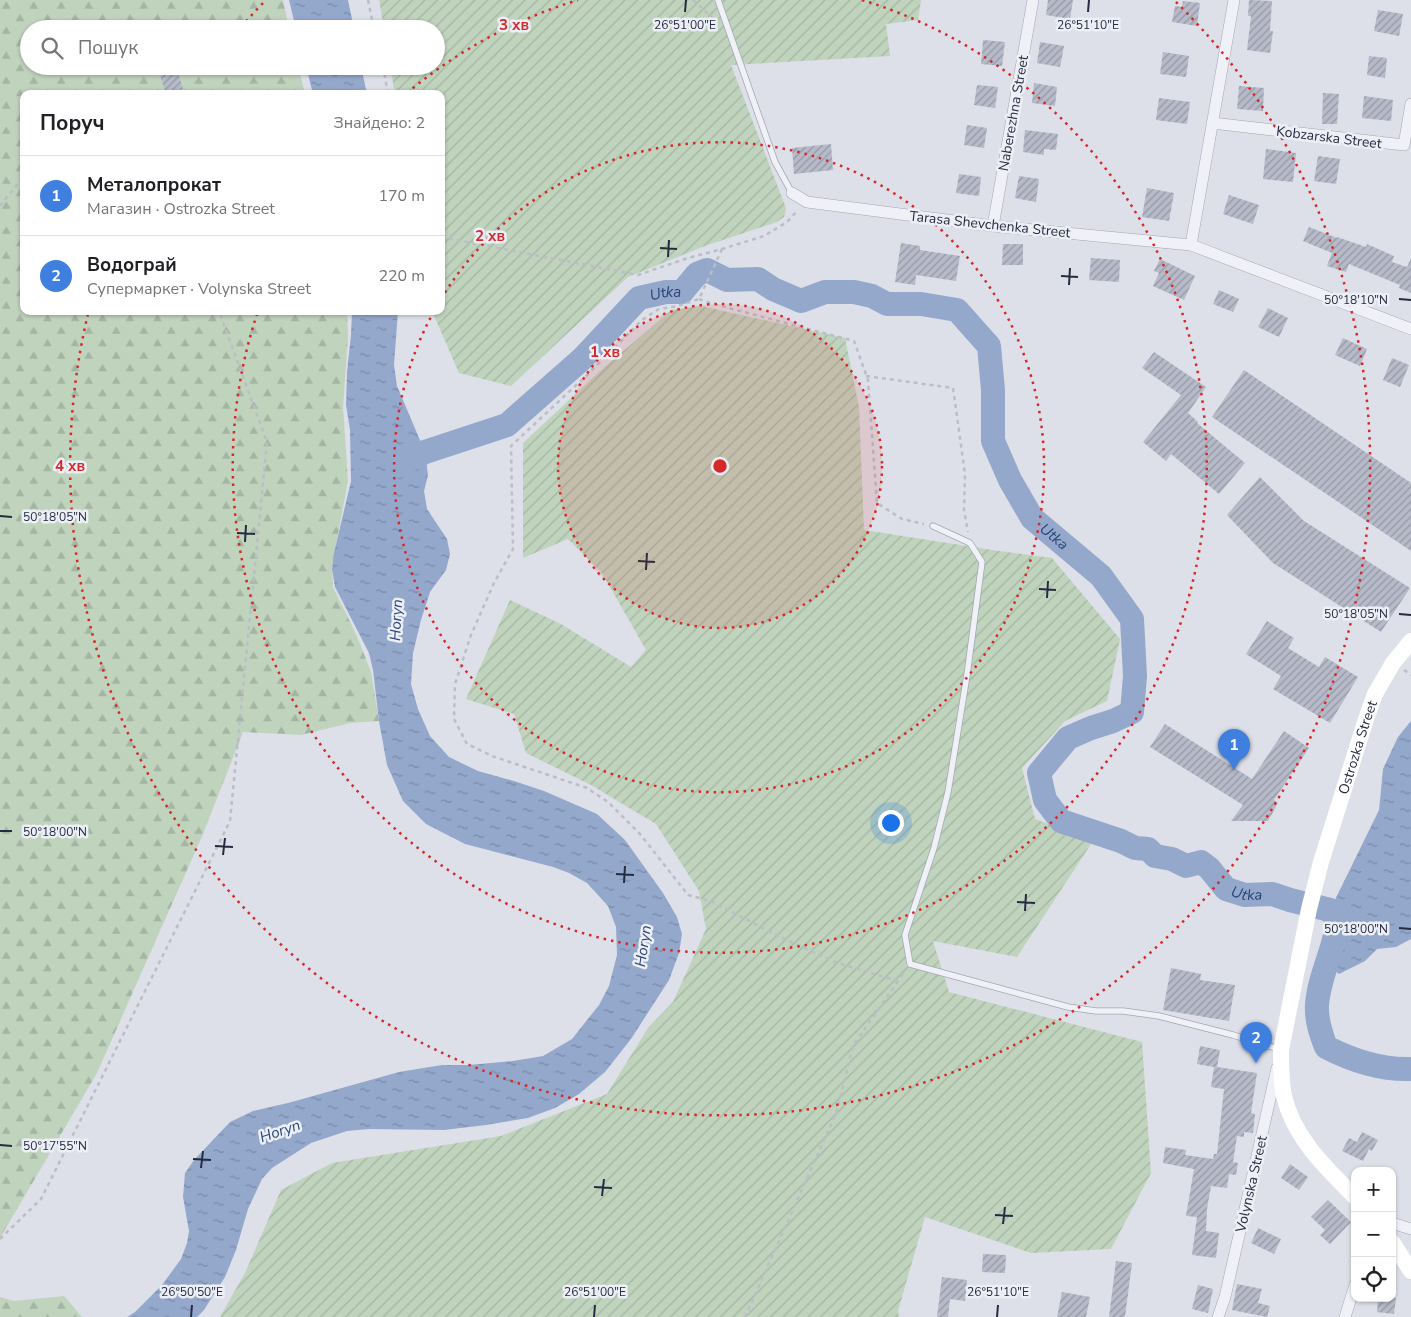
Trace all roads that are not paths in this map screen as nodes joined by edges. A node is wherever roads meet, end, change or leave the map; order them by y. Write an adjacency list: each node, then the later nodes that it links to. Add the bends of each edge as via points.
1 (718, 0): 6 (lane, via 775,162)
2 (1033, 0): 7 (street, Naberezhna Street)
3 (1234, 0): 5 (street)
4 (1411, 104): 5 (street, Kobzarska Street, via 1404,145)
5 (1212, 123): 8 (street)
6 (792, 193): 7 (street, Tarasa Shevchenka Street, via 807,202)
7 (993, 226): 8 (street, Tarasa Shevchenka Street)
8 (1190, 245): 9 (street, Tarasa Shevchenka Street)
9 (1411, 329)
10 (933, 526): 12 (lane, via 970,543 982,562 948,792 906,935 910,964 1068,1007 1159,1016)
11 (1411, 641): 12 (main road, Ostrozka Street, via 1393,662 1375,694 1366,719 1321,862)
12 (1282, 1050): 13 (main road, Ostrozka Street, via 1284,1096 1299,1133 1318,1160); 19 (street, Volynska Street)
13 (1351, 1193)
14 (1396, 1224): 15 (street)
15 (1411, 1229)
16 (1396, 1248): 17 (main road)
17 (1411, 1271)
18 (1351, 1298): 20 (street)
19 (1218, 1317)
20 (1345, 1317)

